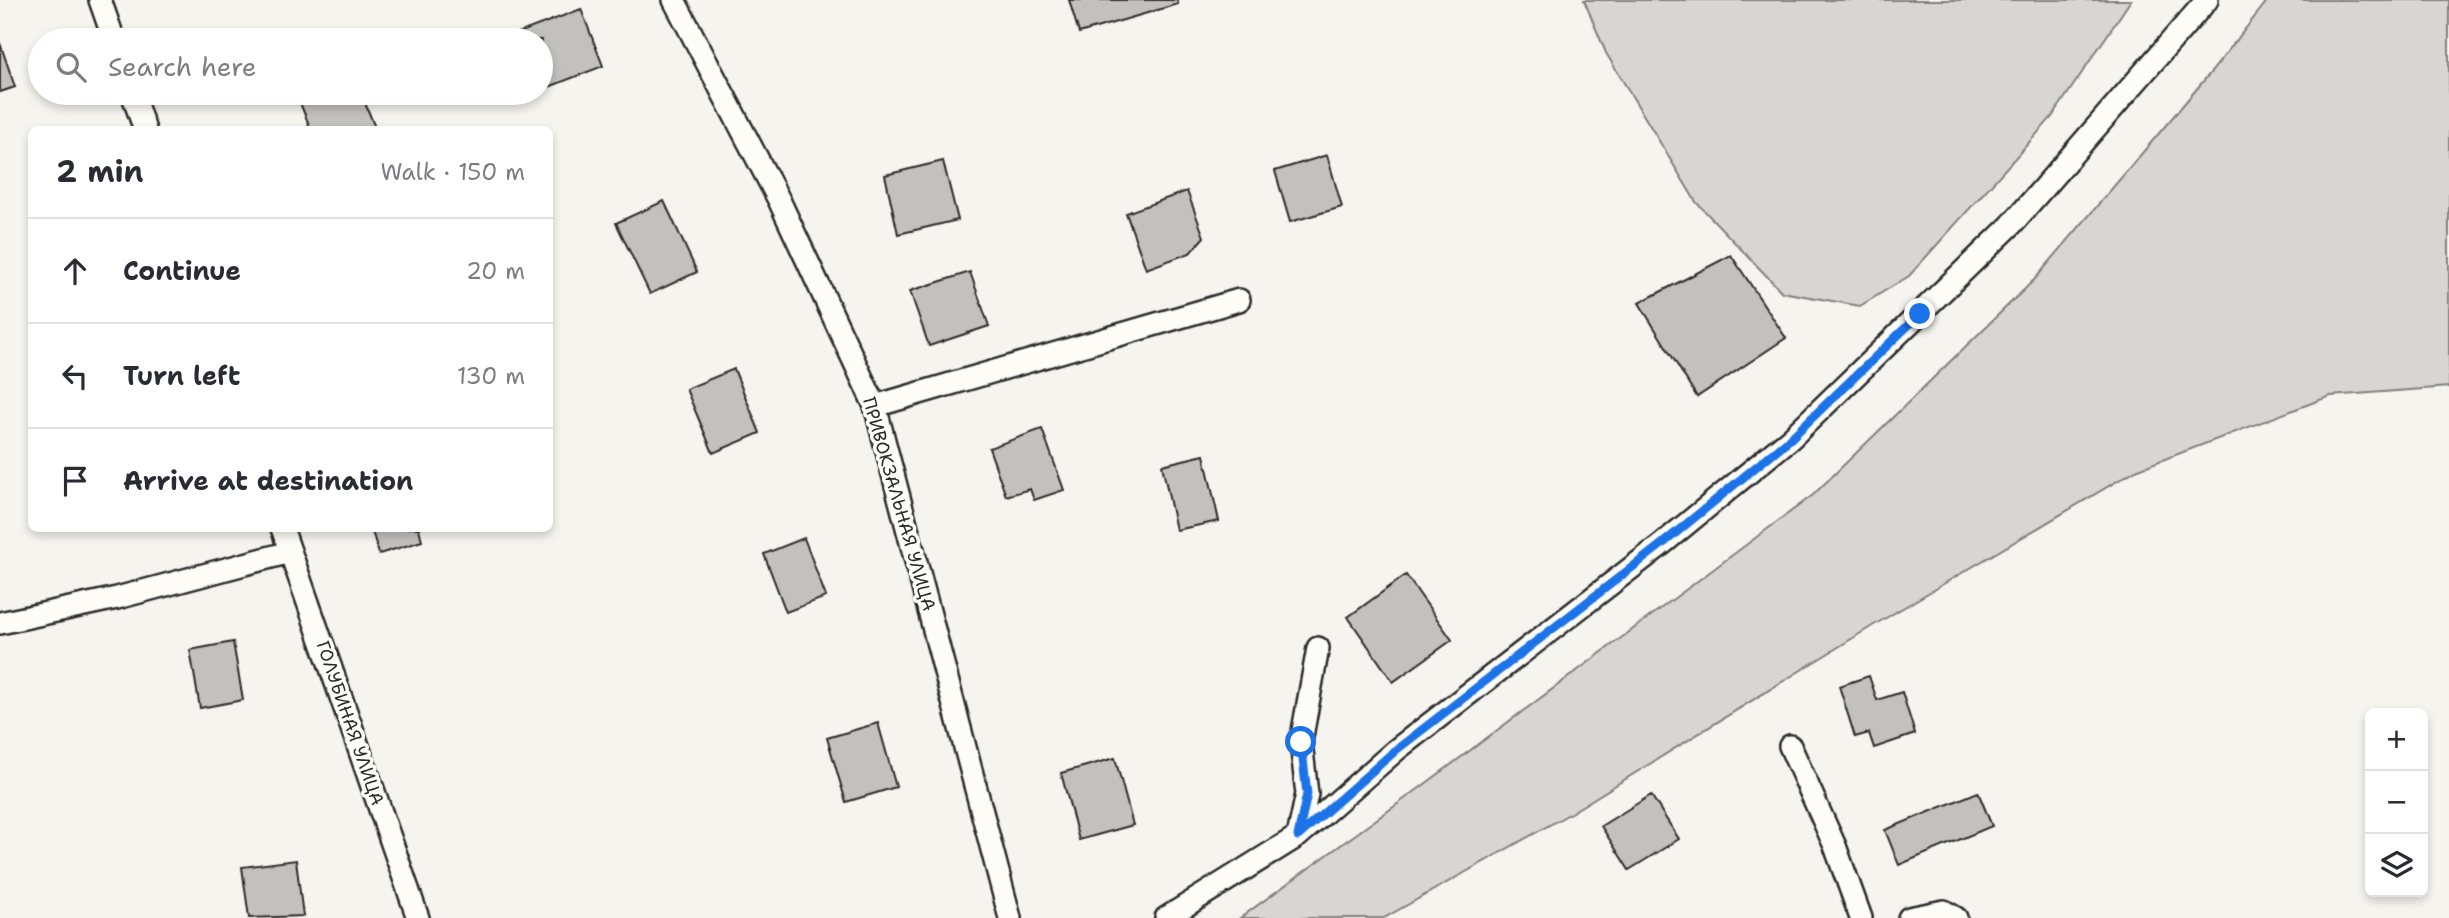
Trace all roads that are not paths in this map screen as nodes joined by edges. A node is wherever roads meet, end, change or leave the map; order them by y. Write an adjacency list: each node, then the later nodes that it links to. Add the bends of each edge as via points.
1 (100, 0): 4 (lane)
2 (674, 0): 8 (lane, ПРИВОКЗАЛЬНАЯ УЛИЦА, via 779,200)
3 (2207, 0): 14 (lane, via 2011,225 1791,438 1396,750)
4 (110, 28)
5 (136, 105): 6 (lane)
6 (144, 126)
7 (1239, 300): 8 (lane)
8 (875, 405): 16 (lane, ПРИВОКЗАЛЬНАЯ УЛИЦА)
9 (283, 532): 10 (lane, ГОЛУБИНАЯ УЛИЦА)
10 (290, 552): 11 (lane, via 117,598); 15 (lane, ГОЛУБИНАЯ УЛИЦА)
11 (0, 622)
12 (1318, 648): 14 (lane, via 1301,742 1307,794)
13 (1790, 746): 18 (lane)
14 (1298, 836): 17 (lane)
15 (418, 918)
16 (1010, 918)
17 (1166, 918)
18 (1861, 918)
19 (1909, 918): 20 (lane, via 1944,911)
20 (1956, 918)

